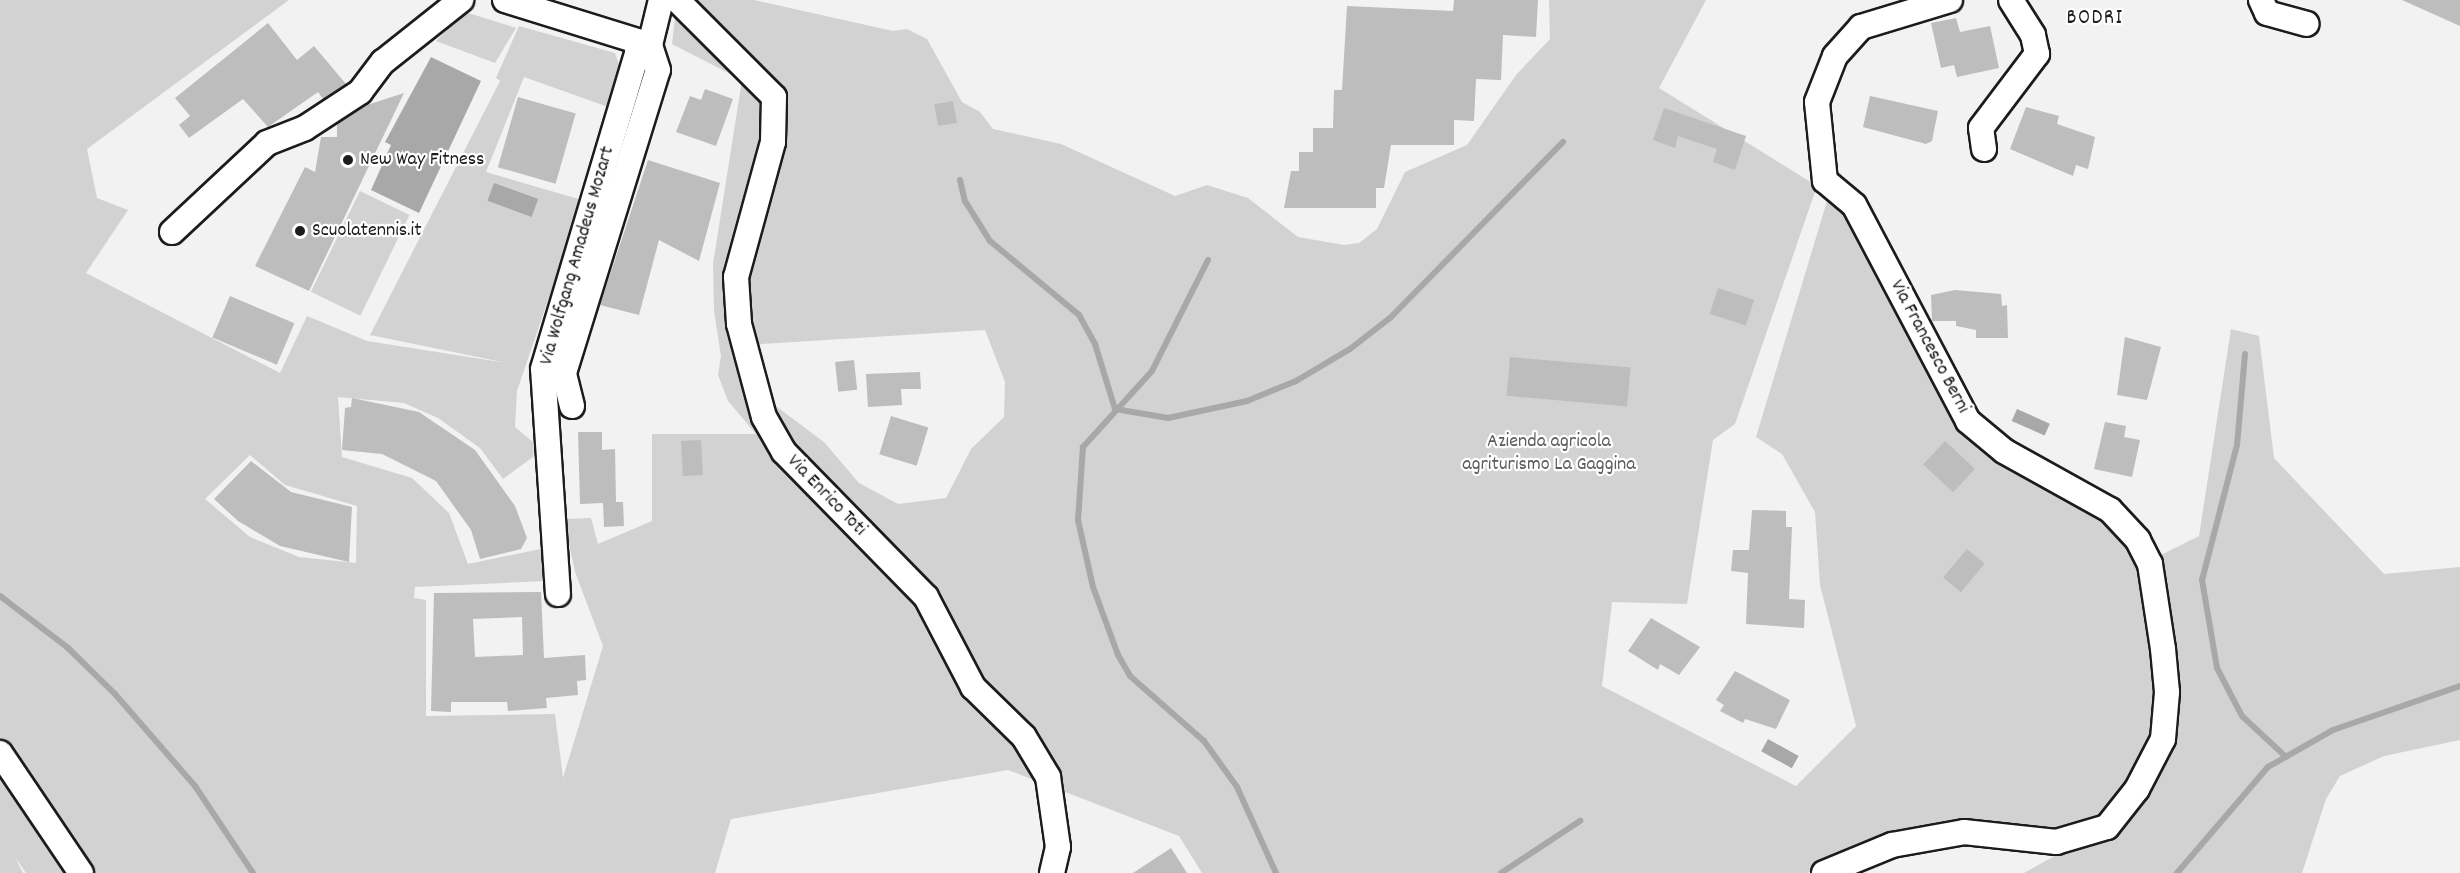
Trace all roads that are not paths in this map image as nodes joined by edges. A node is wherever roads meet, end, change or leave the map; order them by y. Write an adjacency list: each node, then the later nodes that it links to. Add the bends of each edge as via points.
1 (461, 0): 11 (street, via 383,62 360,92 305,128 267,143)
2 (505, 0): 9 (street)
3 (662, 0): 9 (street, Via Wolfgang Amadeus Mozart)
4 (677, 0): 16 (street, Via Enrico Toti, via 774,97 773,142 736,277 739,324 764,417 784,453 926,597 973,687 1024,737 1048,777 1058,847)
5 (1950, 0): 17 (street, Via Francesco Berni, via 1861,27 1835,56 1817,102 1825,181 1854,205 1968,421 2004,451 2110,510 2138,540 2150,564 2163,649 2167,692 2163,739 2137,789 2107,827 2056,842 1964,832 1892,845)
6 (2011, 0): 10 (street, via 2033,35 2037,54 1981,128)
7 (2261, 0): 8 (street, via 2267,13)
8 (2307, 24)
9 (650, 45): 12 (street, via 658,70 564,373); 13 (street, Via Wolfgang Amadeus Mozart, via 638,53 543,369)
10 (1983, 149)
11 (172, 232)
12 (572, 405)
13 (558, 594)
14 (0, 753): 15 (street)
15 (81, 873)
16 (1052, 873)
17 (1824, 873)

